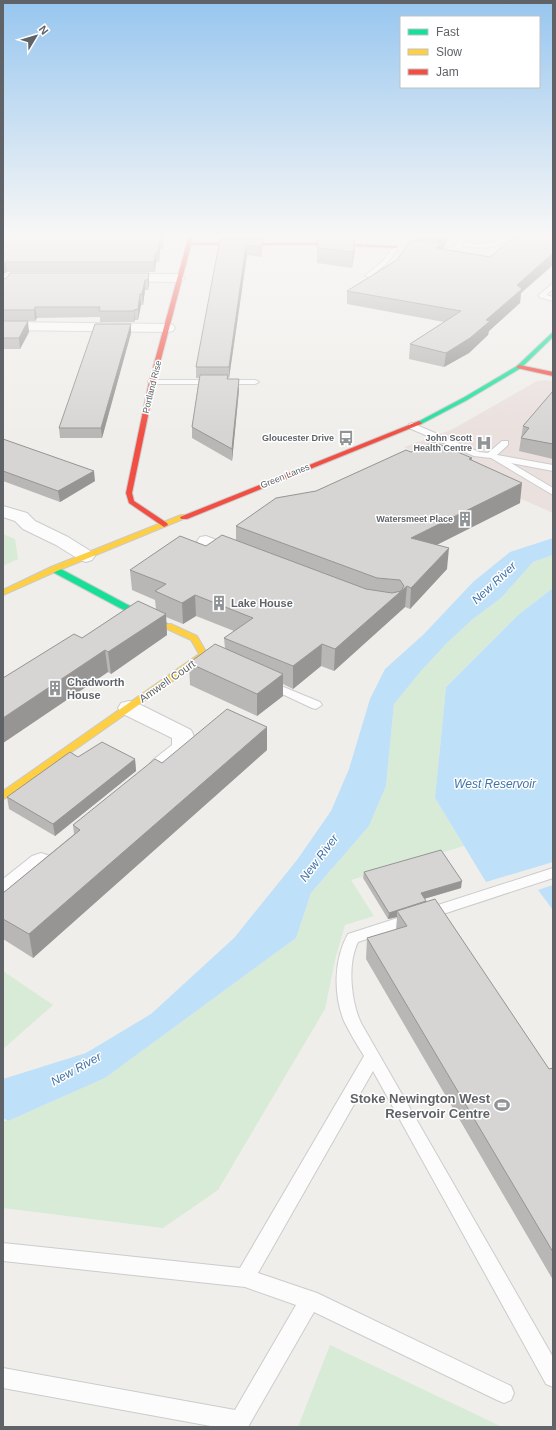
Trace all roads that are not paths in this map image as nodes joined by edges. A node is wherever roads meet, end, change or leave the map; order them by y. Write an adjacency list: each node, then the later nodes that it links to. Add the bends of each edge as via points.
1 (174, 302): 3 (street, Portland Rise)
2 (3, 326): 3 (street)
3 (168, 328): 7 (street, Portland Rise)
4 (553, 334): 5 (street, Green Lanes)
5 (519, 367): 6 (street); 9 (street, Green Lanes)
6 (553, 374)
7 (152, 382): 8 (lane); 14 (street, Portland Rise, via 129,493 131,502)
8 (256, 382)
9 (412, 426): 10 (lane, via 477,454 490,456); 14 (street, Green Lanes)
10 (505, 443)
11 (553, 468): 12 (lane, via 495,457)
12 (553, 492)
13 (3, 510): 16 (street, via 21,517 29,525)
14 (164, 525): 16 (street, Green Lanes)
15 (220, 535): 17 (street, via 206,542)
16 (86, 556): 18 (street, Green Lanes)
17 (256, 561)
18 (54, 569): 19 (street, Green Lanes); 20 (street, Amwell Court, via 123,606 194,638)
19 (3, 593)
20 (204, 655): 21 (lane); 24 (street, Amwell Court)
21 (218, 662)
22 (260, 680): 23 (lane)
23 (316, 705)
24 (130, 708): 25 (street, Amwell Court, via 183,735 183,747); 26 (street, Amwell Court)
25 (143, 780)
26 (3, 796)
27 (58, 849): 29 (street)
28 (553, 873): 30 (lane, via 353,938 349,944 344,972 350,1016)
29 (3, 893)
30 (373, 1056): 32 (lane); 34 (lane)
31 (3, 1252): 32 (lane)
32 (245, 1278): 33 (lane)
33 (310, 1300): 35 (lane, via 240,1421); 36 (lane)
34 (553, 1377)
35 (3, 1378)
36 (504, 1393)

